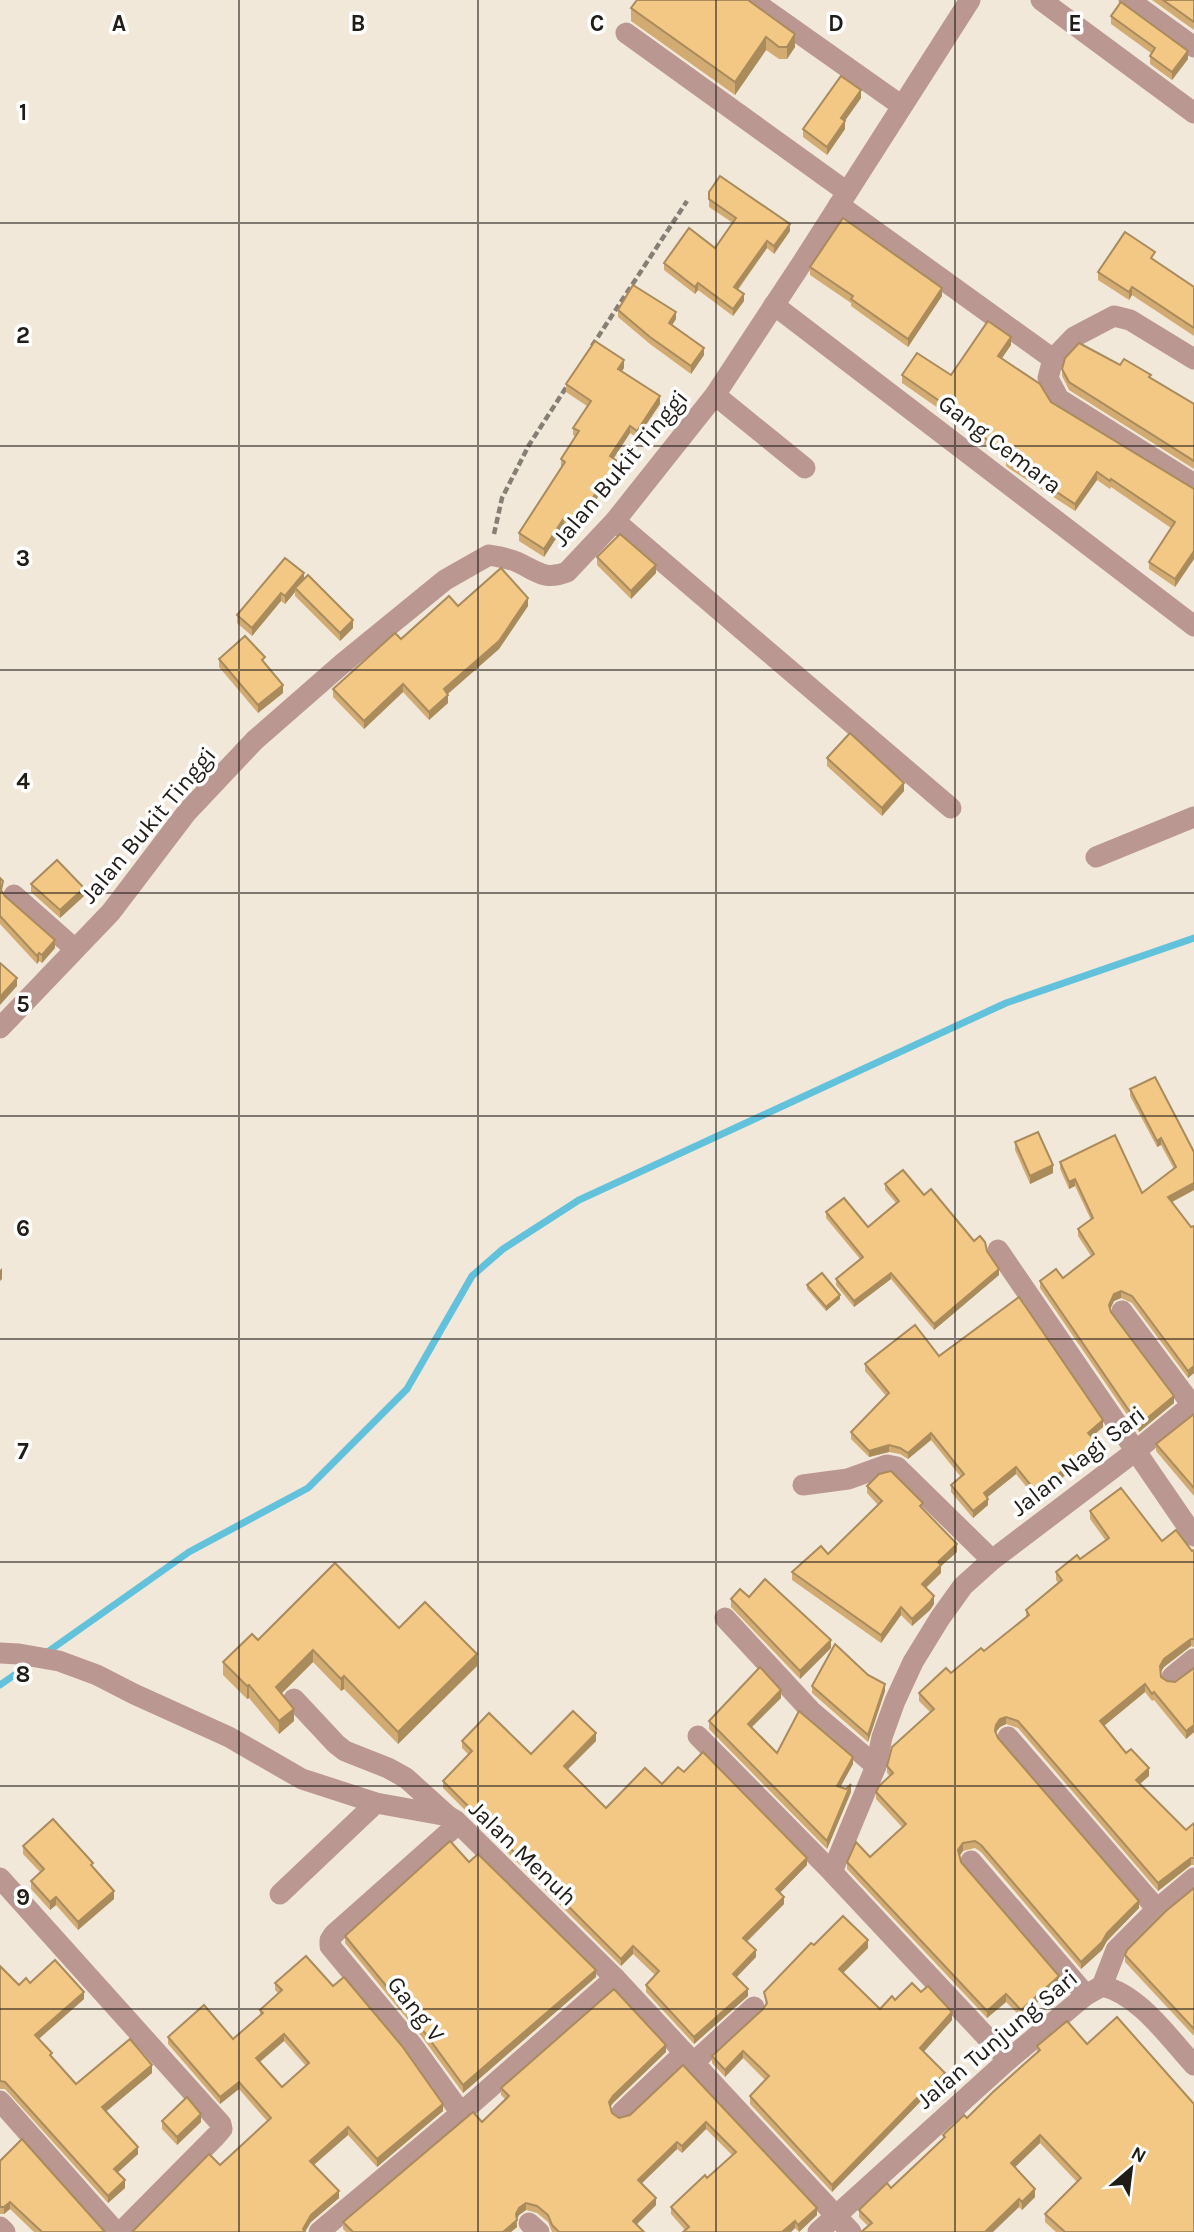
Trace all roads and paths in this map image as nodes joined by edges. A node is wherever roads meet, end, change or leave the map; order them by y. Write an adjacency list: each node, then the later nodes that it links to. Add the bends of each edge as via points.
1 (970, 0): 7 (street, Jalan Bukit Tinggi)
2 (1041, 0): 8 (street)
3 (1129, 0): 6 (street)
4 (756, 3): 7 (street)
5 (626, 33): 9 (street)
6 (1194, 47)
7 (902, 106): 9 (street, Jalan Bukit Tinggi)
8 (1194, 113)
9 (843, 199): 11 (street, Jalan Bukit Tinggi); 13 (street)
10 (687, 201): 12 (path)
11 (774, 305): 16 (street, Jalan Bukit Tinggi); 21 (street, Gang Cemara)
12 (588, 352)
13 (1053, 359): 14 (street, via 1074,337 1114,316 1130,320); 18 (street, via 1048,378 1059,399)
14 (1194, 359)
15 (573, 375): 20 (path, via 502,498)
16 (715, 395): 17 (street); 19 (street, Jalan Bukit Tinggi)
17 (806, 468)
18 (1194, 484)
19 (615, 521): 20 (street, Jalan Bukit Tinggi, via 567,572 557,576); 22 (street)
20 (489, 555): 26 (street, Jalan Bukit Tinggi, via 445,580 255,740 187,812 117,904)
21 (1194, 626)
22 (951, 808)
23 (1194, 817): 24 (street)
24 (1096, 857)
25 (14, 895): 26 (street)
26 (75, 949): 27 (street, Jalan Bukit Tinggi)
27 (0, 1028)
28 (998, 1250): 31 (street)
29 (1122, 1311): 30 (street)
30 (1193, 1404): 31 (street, Jalan Nagi Sari)
31 (1137, 1450): 33 (street); 34 (street, Jalan Nagi Sari)
32 (803, 1485): 34 (street, via 848,1479 887,1465 897,1467)
33 (1194, 1536)
34 (992, 1560): 42 (street, Jalan Nagi Sari, via 964,1586 913,1662 882,1737)
35 (725, 1618): 42 (street, via 811,1711)
36 (0, 1653): 43 (street, Jalan Menuh, via 59,1661 97,1675 229,1737 302,1779)
37 (1194, 1660): 38 (street)
38 (1172, 1677)
39 (294, 1699): 44 (street, via 345,1751 406,1778)
40 (698, 1736): 46 (street)
41 (1008, 1737): 50 (street)
42 (876, 1766): 46 (street, Jalan Nagi Sari)
43 (376, 1803): 44 (street, Jalan Menuh); 49 (street)
44 (453, 1820): 51 (street, Jalan Menuh); 59 (street, Gang V, via 334,1934 330,1946)
45 (971, 1861): 52 (street)
46 (832, 1872): 55 (street)
47 (0, 1878): 63 (street, via 221,2124 216,2136)
48 (1194, 1878): 50 (street)
49 (280, 1894)
50 (1157, 1909): 52 (street, via 1116,1950)
51 (615, 1978): 54 (street, Jalan Menuh); 59 (street)
52 (1094, 1990): 55 (street, Jalan Tunjung Sari); 56 (street, Jalan Tunjung Sari, via 1114,1989 1126,1996)
53 (754, 2007): 54 (street)
54 (689, 2058): 58 (street); 60 (street, Jalan Menuh)
55 (1008, 2060): 60 (street, Jalan Tunjung Sari)
56 (1194, 2065)
57 (0, 2101): 63 (street)
58 (622, 2112)
59 (461, 2113): 64 (street)
60 (835, 2216): 65 (street, Jalan Tunjung Sari); 66 (street, Jalan Menuh)
61 (0, 2227): 62 (street)
62 (5, 2232)
63 (119, 2232)
64 (319, 2232)
65 (818, 2232)
66 (851, 2232)

